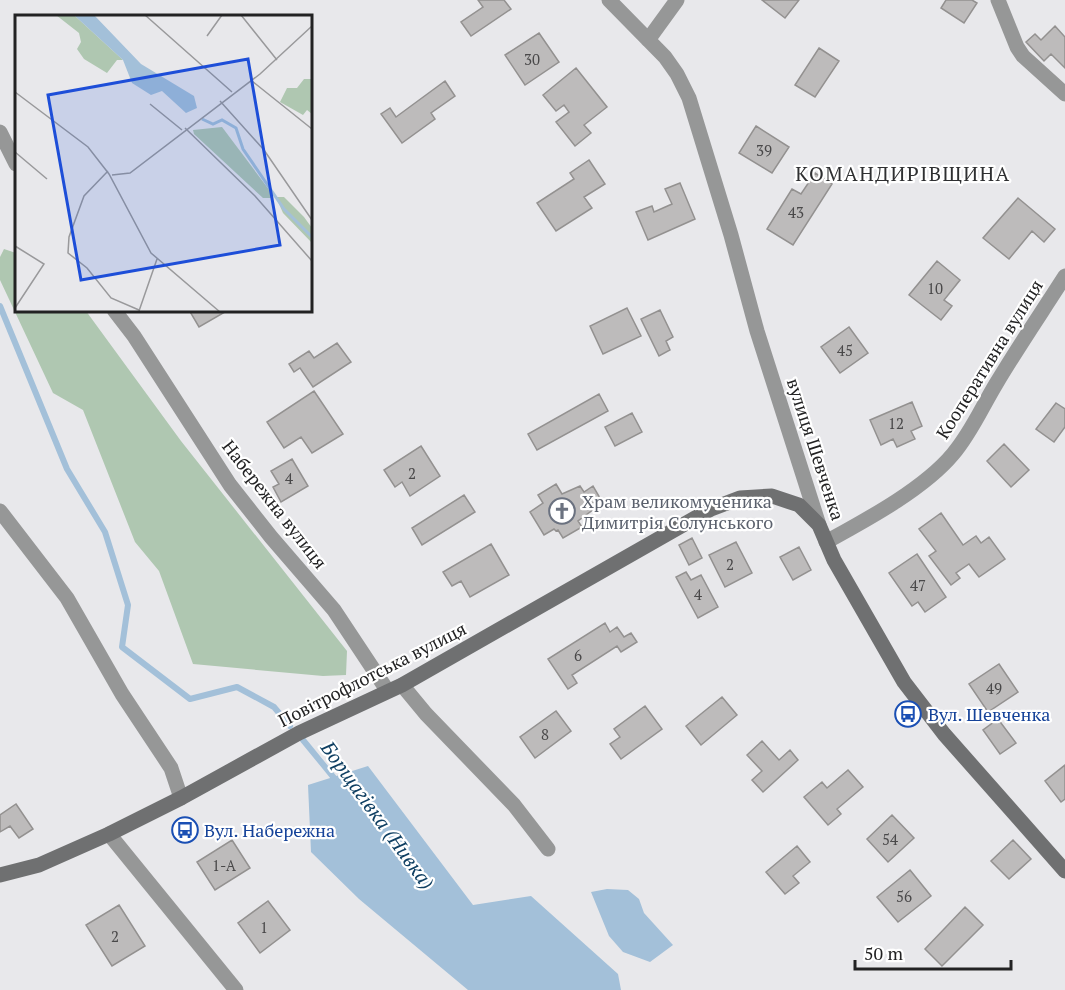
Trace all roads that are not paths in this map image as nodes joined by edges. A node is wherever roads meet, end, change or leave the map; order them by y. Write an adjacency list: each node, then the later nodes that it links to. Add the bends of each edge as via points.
1 (609, 0): 4 (street, вулиця Шевченка)
2 (677, 0): 4 (street)
3 (998, 0): 5 (street, via 1023,56)
4 (648, 40): 11 (street, вулиця Шевченка, via 665,57 689,98 757,332)
5 (1065, 94)
6 (0, 132): 7 (street)
7 (15, 162)
8 (1065, 276): 12 (street, Кооперативна вулиця, via 953,454 914,488)
9 (116, 312): 14 (street, Набережна вулиця, via 230,485 334,610)
10 (0, 512): 15 (street, via 67,598 122,694 171,768)
11 (819, 525): 12 (street, вулиця Шевченка); 13 (street, Повітрофлотська вулиця, via 799,505 772,496 741,498 658,539)
12 (826, 542): 18 (street, вулиця Шевченка, via 904,682 944,734)
13 (402, 685): 14 (street, Повітрофлотська вулиця); 17 (street, via 514,805)
14 (387, 690): 15 (street, Повітрофлотська вулиця)
15 (181, 798): 16 (street, Повітрофлотська вулиця)
16 (110, 834): 19 (street, Повітрофлотська вулиця, via 39,865); 20 (street)
17 (548, 849)
18 (1065, 871)
19 (0, 875)
20 (236, 990)

